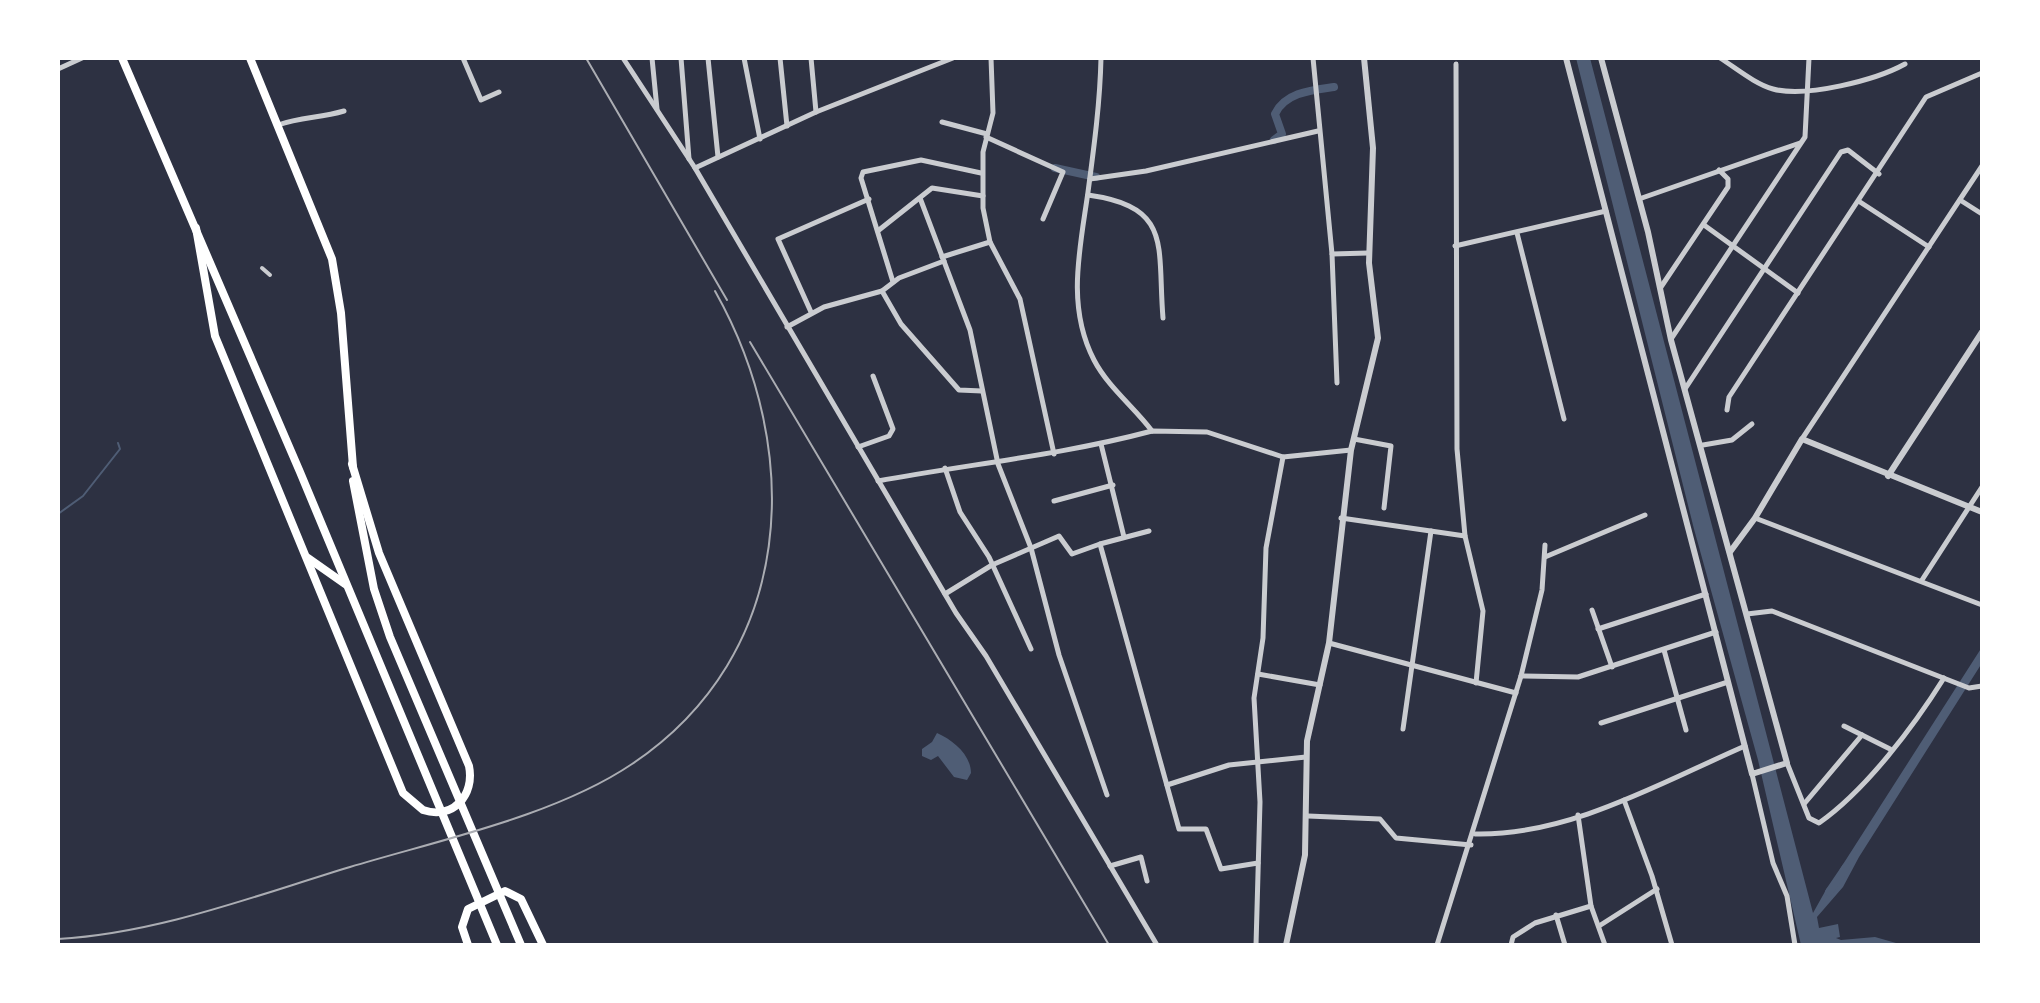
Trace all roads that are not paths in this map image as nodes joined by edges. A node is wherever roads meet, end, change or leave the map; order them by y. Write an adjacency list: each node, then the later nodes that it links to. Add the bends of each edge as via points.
1 (82, 58): 23 (street)
2 (122, 58): 56 (highway)
3 (250, 58): 31 (highway)
4 (463, 58): 26 (street, via 481,100)
5 (623, 58): 27 (street)
6 (652, 58): 27 (street)
7 (681, 58): 38 (street)
8 (708, 58): 37 (street)
9 (744, 58): 35 (street)
10 (780, 58): 32 (street)
11 (811, 58): 29 (street)
12 (953, 58): 29 (street)
13 (991, 58): 34 (street, via 993,113)
14 (1101, 58): 44 (street)
15 (1313, 58): 33 (street)
16 (1364, 58): 63 (street, via 1373,148)
17 (1566, 58): 52 (street)
18 (1601, 58): 49 (street)
19 (1720, 58): 25 (street, via 1773,89)
20 (1809, 58): 25 (street)
21 (1456, 64): 60 (street)
22 (1905, 64): 25 (street, via 1882,76)
23 (58, 69)
24 (1982, 73): 43 (street, via 1926,97)
25 (1808, 89): 36 (street)
26 (499, 92)
27 (657, 110): 38 (street)
28 (344, 111): 31 (street)
29 (816, 112): 32 (street)
30 (942, 122): 34 (street)
31 (278, 125): 94 (highway, via 332,259)
32 (787, 126): 35 (street)
33 (1318, 131): 44 (street); 64 (street)
34 (986, 135): 42 (street); 54 (street, via 1063,172)
35 (760, 139): 37 (street)
36 (1801, 143): 41 (street); 61 (street)
37 (718, 157): 40 (street)
38 (689, 160): 40 (street)
39 (1982, 166): 50 (street)
40 (695, 168): 75 (street)
41 (1719, 170): 49 (street); 55 (street, via 1728,187)
42 (981, 173): 46 (street); 48 (street, via 921,160 873,168 861,175)
43 (1879, 174): 51 (street); 66 (street, via 1848,150 1841,152)
44 (1093, 178): 45 (street)
45 (1088, 195): 74 (street, via 1128,202 1152,222); 85 (street, via 1076,275 1083,333 1099,370)
46 (983, 196): 47 (street, via 937,188); 59 (street)
47 (920, 198): 57 (street); 65 (street)
48 (869, 199): 57 (street); 73 (street, via 778,242)
49 (1639, 199): 70 (street)
50 (1960, 200): 53 (street); 62 (street)
51 (1860, 202): 62 (street); 72 (street)
52 (1606, 211): 58 (street); 122 (street)
53 (1982, 214)
54 (1043, 219)
55 (1704, 225): 61 (street); 70 (street)
56 (196, 228): 116 (highway, via 215,336); 120 (highway)
57 (879, 230): 69 (street)
58 (1517, 233): 60 (street); 83 (street)
59 (990, 242): 65 (street); 92 (street, via 1020,299)
60 (1455, 246): 110 (street, via 1457,449)
61 (1735, 246): 66 (street); 77 (street)
62 (1929, 247): 87 (street)
63 (1368, 253): 64 (street); 86 (street, via 1378,338)
64 (1332, 254): 79 (street)
65 (943, 259): 69 (street); 81 (street, via 974,345)
66 (1765, 266): 72 (street); 80 (street)
67 (262, 268): 68 (street)
68 (270, 275)
69 (893, 282): 71 (street)
70 (1660, 288): 77 (street)
71 (882, 291): 73 (street); 81 (street, via 901,324 959,390)
72 (1798, 293): 82 (street, via 1729,397)
73 (811, 312): 75 (street)
74 (1163, 318)
75 (787, 327): 90 (street)
76 (1982, 332): 97 (street)
77 (1671, 340): 80 (street)
78 (873, 376): 90 (street, via 893,429 889,436)
79 (1337, 383)
80 (1685, 389): 89 (street)
81 (982, 391): 95 (street)
82 (1727, 410)
83 (1564, 419)
84 (1752, 424): 89 (street, via 1732,440)
85 (1152, 431): 88 (street); 93 (street, via 1207,432)
86 (1354, 439): 91 (street); 103 (street, via 1391,446)
87 (1802, 439): 97 (street); 107 (street)
88 (1101, 444): 92 (street); 99 (street)
89 (1703, 445): 115 (street)
90 (858, 447): 98 (street)
91 (1351, 450): 93 (street); 106 (street)
92 (1054, 454): 95 (street)
93 (1283, 457): 133 (street, via 1266,548)
94 (352, 464): 116 (highway, via 379,553 469,766 469,789 456,807 430,812 403,793); 170 (highway, via 374,589)
95 (998, 464): 96 (street); 114 (street)
96 (945, 468): 98 (street); 118 (street, via 960,512)
97 (1888, 476): 102 (street)
98 (878, 481): 121 (street)
99 (1113, 485): 101 (street); 111 (street)
100 (1982, 487): 102 (street)
101 (1054, 501)
102 (1969, 507): 104 (street); 119 (street)
103 (1384, 508)
104 (1982, 512)
105 (1645, 515): 117 (street)
106 (1341, 518): 109 (street); 128 (street)
107 (1755, 518): 115 (street); 119 (street)
108 (1149, 531): 111 (street)
109 (1431, 531): 110 (street); 131 (street)
110 (1465, 536): 137 (street, via 1483,611)
111 (1124, 537): 112 (street)
112 (1100, 544): 114 (street, via 1070,553 1059,536); 153 (street)
113 (1545, 545): 117 (street)
114 (1031, 548): 118 (street); 154 (street, via 1059,655)
115 (1730, 552): 125 (street)
116 (307, 557): 120 (highway)
117 (1545, 557): 134 (street)
118 (992, 565): 121 (street); 129 (street)
119 (1922, 580): 123 (street)
120 (347, 585): 169 (highway)
121 (945, 594): 162 (street)
122 (1706, 594): 126 (street); 127 (street)
123 (1982, 605)
124 (1592, 610): 126 (street)
125 (1747, 614): 135 (street, via 1772,611); 151 (street)
126 (1598, 629): 132 (street)
127 (1716, 632): 130 (street); 136 (street)
128 (1329, 643): 131 (street); 138 (street)
129 (1031, 649)
130 (1664, 650): 132 (street); 141 (street)
131 (1410, 667): 137 (street); 144 (street)
132 (1612, 667): 134 (street, via 1570,679)
133 (1258, 674): 138 (street); 150 (street, via 1253,716)
134 (1521, 676): 140 (street)
135 (1944, 678): 139 (street, via 1969,688); 148 (street)
136 (1728, 682): 141 (street); 147 (street)
137 (1476, 683): 140 (street)
138 (1320, 685): 149 (street)
139 (1982, 686)
140 (1516, 693): 159 (street)
141 (1676, 697): 142 (street); 145 (street)
142 (1601, 723)
143 (1844, 726): 146 (street)
144 (1403, 729)
145 (1686, 730)
146 (1862, 735): 148 (street); 156 (street)
147 (1745, 746): 152 (street); 155 (street)
148 (1890, 749): 156 (street, via 1821,822 1811,820)
149 (1306, 757): 150 (street); 158 (street)
150 (1258, 760): 153 (street); 161 (street)
151 (1787, 763): 152 (street); 156 (street)
152 (1755, 773): 180 (street)
153 (1167, 785): 161 (street, via 1179,826 1206,829 1221,869)
154 (1107, 795)
155 (1624, 800): 157 (street); 164 (street)
156 (1804, 804)
157 (1578, 815): 159 (street, via 1519,831); 165 (street)
158 (1308, 816): 160 (street, via 1380,819 1396,838); 174 (street)
159 (1475, 834): 160 (street)
160 (1471, 845): 175 (street)
161 (1258, 863): 173 (street)
162 (1110, 866): 163 (street, via 1141,857); 172 (street)
163 (1147, 881)
164 (1657, 889): 167 (street); 179 (street)
165 (1591, 906): 166 (street); 167 (street)
166 (1556, 915): 176 (street, via 1517,933); 177 (street)
167 (1599, 926): 178 (street)
168 (468, 945): 171 (highway, via 462,927 468,909 505,891 521,899)
169 (497, 945)
170 (521, 945)
171 (543, 945)
172 (1157, 945)
173 (1256, 945)
174 (1286, 945)
175 (1437, 945)
176 (1511, 945)
177 (1565, 945)
178 (1605, 945)
179 (1672, 945)
180 (1795, 945)

